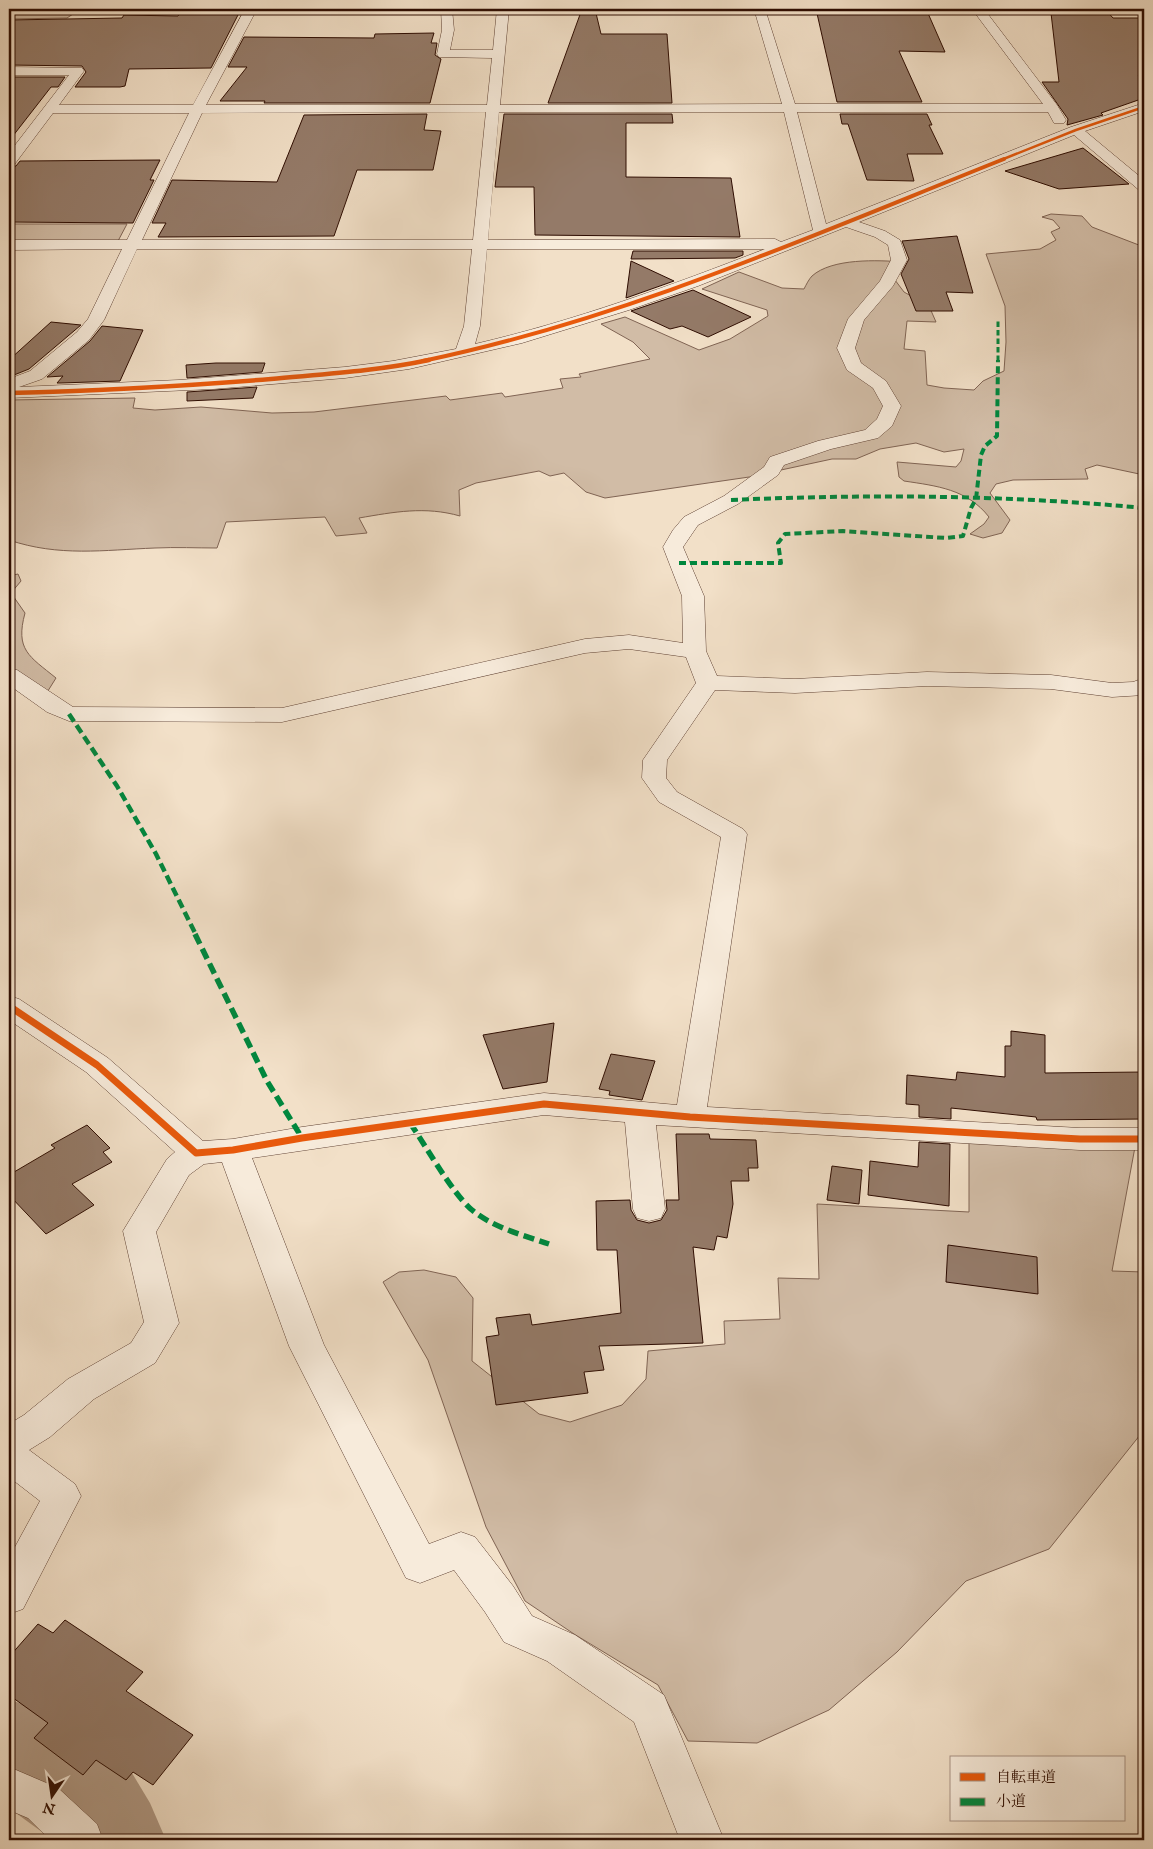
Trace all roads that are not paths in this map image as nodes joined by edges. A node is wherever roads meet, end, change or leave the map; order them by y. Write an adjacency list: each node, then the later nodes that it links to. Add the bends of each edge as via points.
1 (252, 9): 11 (street)
2 (446, 9): 6 (street, via 448,30 443,54)
3 (503, 9): 6 (street)
4 (759, 9): 12 (street)
5 (978, 9): 9 (street)
6 (499, 54): 8 (street)
7 (9, 70): 10 (street, via 78,71)
8 (495, 108): 11 (street); 12 (street); 19 (street, via 488,128)
9 (1052, 108): 12 (street); 14 (street)
10 (49, 109): 11 (street); 15 (street)
11 (197, 109): 22 (street)
12 (790, 109): 18 (street)
13 (1141, 110): 14 (street)
14 (1072, 132): 16 (street); 17 (street)
15 (9, 162)
16 (1144, 187)
17 (846, 222): 18 (street); 26 (street, via 895,243 899,260 887,283 856,319 846,348 853,366 880,385 892,406 885,422 871,434 777,461 771,471 731,500 691,521 680,534 673,547 693,596)
18 (821, 232): 20 (street)
19 (480, 244): 20 (street); 22 (street); 23 (street, via 472,326)
20 (789, 244): 23 (street, via 636,303)
21 (9, 245): 22 (street)
22 (133, 245): 24 (street, via 96,320 83,336 36,375)
23 (464, 352): 25 (street, via 399,365 257,380 114,390)
24 (9, 385)
25 (9, 393)
26 (695, 651): 27 (street, via 629,642 586,646 282,715 69,714 55,708); 28 (street)
27 (9, 675)
28 (708, 684): 29 (street, via 795,686 927,679 1051,682 1112,690 1139,689); 32 (street, via 655,760 654,778 668,798 734,834)
29 (1144, 685)
30 (9, 1006): 35 (street, via 97,1065)
31 (639, 1112): 32 (street); 34 (street, via 544,1104); 36 (street)
32 (690, 1117): 33 (street, via 1080,1139)
33 (1144, 1139)
34 (233, 1150): 35 (street); 42 (street, via 307,1346 420,1566 461,1549 500,1599 518,1629 561,1648 649,1709)
35 (196, 1153): 37 (street, via 178,1167 139,1231 162,1323 143,1353 82,1390 37,1426)
36 (650, 1209)
37 (9, 1443)
38 (9, 1456): 39 (street, via 62,1496)
39 (9, 1596)
40 (9, 1788): 41 (street, via 43,1803)
41 (81, 1840)
42 (702, 1840)

